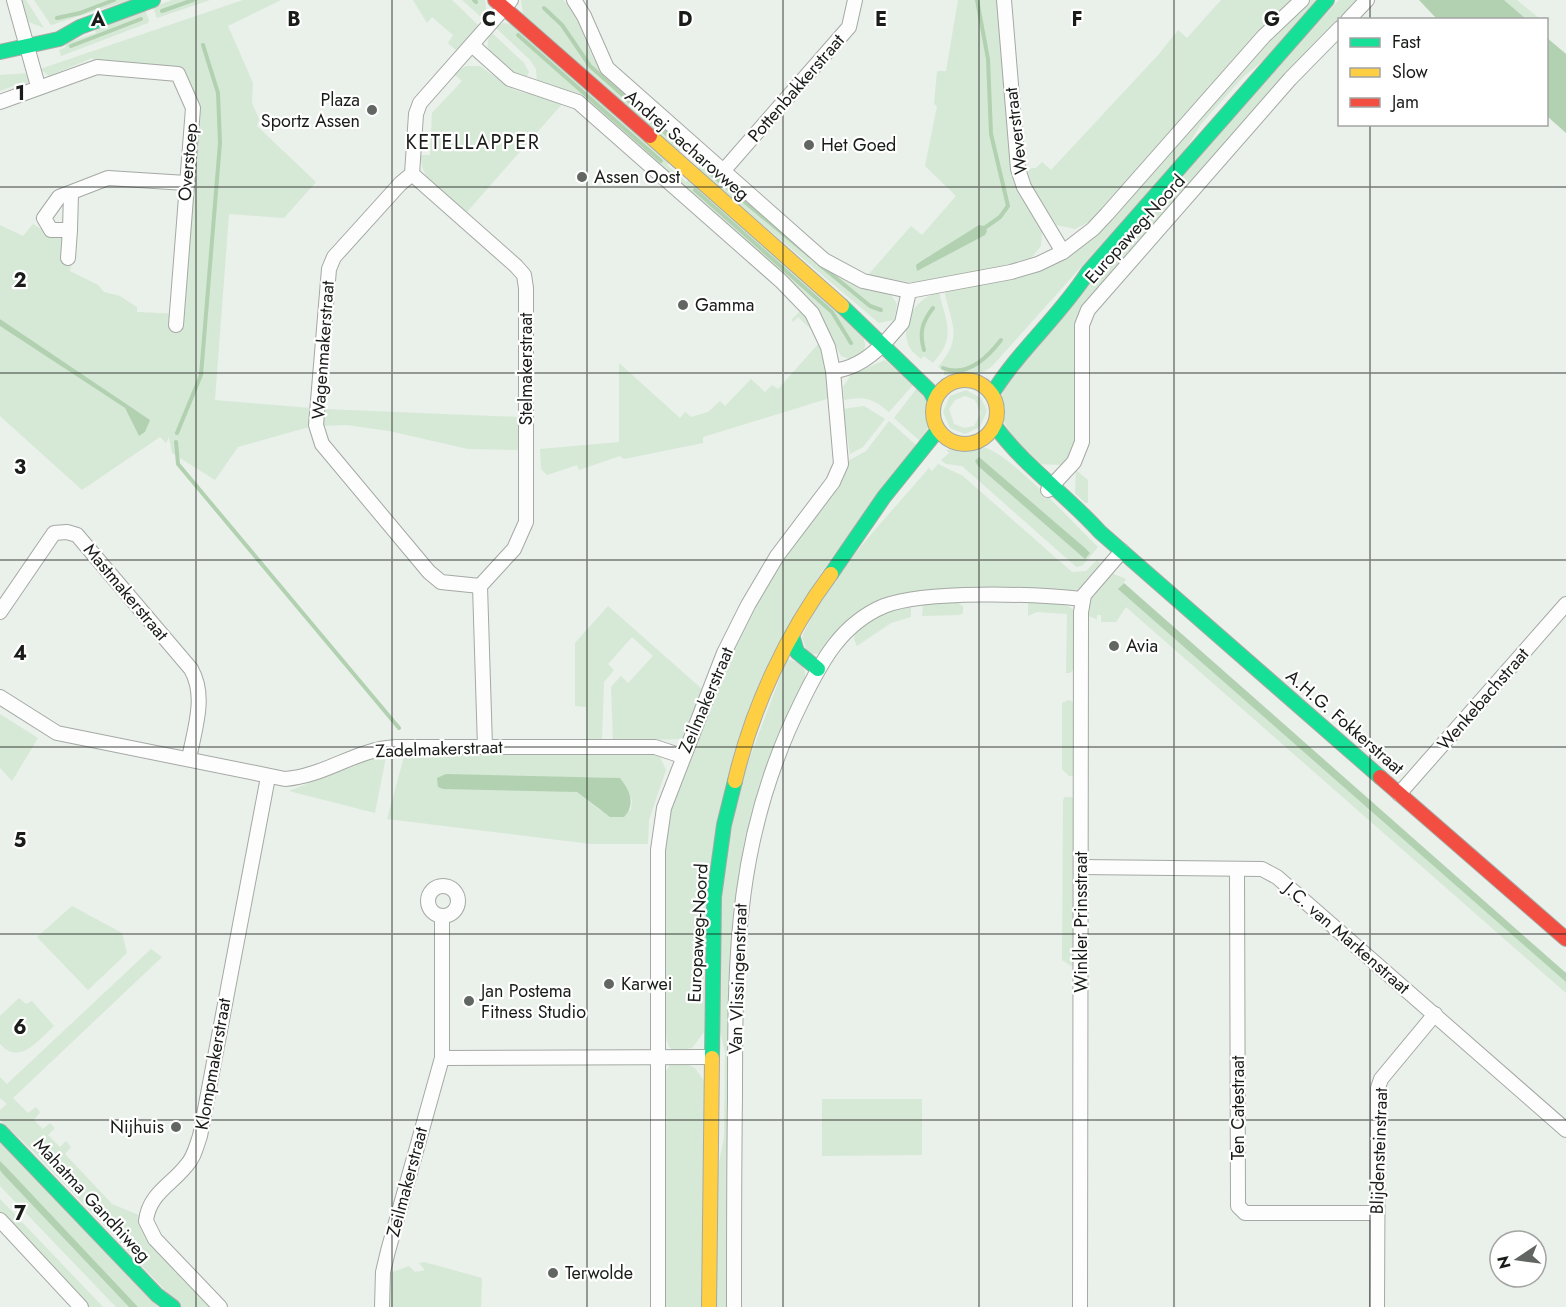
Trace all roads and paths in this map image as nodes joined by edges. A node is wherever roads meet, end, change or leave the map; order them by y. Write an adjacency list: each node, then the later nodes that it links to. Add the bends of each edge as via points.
1 (14, 0): 13 (street)
2 (153, 0): 13 (main road, via 80,27 59,39)
3 (574, 0): 18 (street, via 607,68)
4 (855, 0): 18 (street, Pottenbakkerstraat, via 849,27)
5 (1004, 0): 23 (street, Weverstraat, via 1018,169 1024,187)
6 (1302, 0): 23 (street, Europaweg-Noord, via 1264,36 1093,229)
7 (1327, 0): 25 (main road, Europaweg-Noord)
8 (1367, 0): 10 (street)
9 (504, 3): 14 (street); 28 (main road, Andrej Sacharovweg, via 855,317 870,323)
10 (1350, 18)
11 (1338, 30): 38 (street, Europaweg-Noord, via 1088,310 1082,325 1082,442 1074,462)
12 (0, 40): 13 (main road)
13 (27, 41): 15 (main road); 16 (street)
14 (472, 45): 19 (street, via 420,103); 29 (street, via 510,79 578,102 781,281 812,313 828,347)
15 (0, 52)
16 (38, 86): 17 (street, Overstoep); 20 (street, Overstoep, via 97,67 178,74 193,108)
17 (0, 102)
18 (724, 169): 26 (street, via 824,260 863,281)
19 (412, 174): 41 (street, Stelmakerstraat, via 524,275 526,522 514,549); 41 (street, Wagenmakerstraat, via 334,257 329,269 316,425 322,444 429,572 441,582)
20 (186, 183): 21 (street, via 113,177); 27 (street, Overstoep)
21 (71, 193): 22 (street); 22 (street, via 56,200 44,218 51,230)
22 (70, 230): 24 (street)
23 (1063, 252): 26 (street, Europaweg-Noord, via 1011,272)
24 (68, 258)
25 (1088, 272): 30 (main road, Europaweg-Noord, via 1073,283); 32 (main road, Europaweg-Noord)
26 (909, 291): 28 (street, via 902,323)
27 (176, 325)
28 (885, 342): 29 (street, via 869,359); 31 (main road, Andrej Sacharovweg); 33 (main road, Andrej Sacharovweg)
29 (833, 371): 49 (street, Zeilmakerstraat, via 840,469 747,605)
30 (980, 383): 31 (main road, via 963,380); 32 (main road)
31 (948, 385): 33 (main road)
32 (992, 394): 34 (main road, via 998,410)
33 (935, 400): 35 (main road, via 933,415)
34 (995, 426): 36 (main road); 38 (main road, A.H.G. Fokkerstraat)
35 (938, 430): 37 (main road); 39 (main road, Europaweg-Noord, via 884,496)
36 (982, 440): 37 (main road, via 966,445); 38 (main road, A.H.G. Fokkerstraat)
37 (951, 441): 39 (main road, Europaweg-Noord)
38 (1051, 488): 40 (main road, A.H.G. Fokkerstraat)
39 (867, 525): 45 (main road, Europaweg-Noord)
40 (1122, 551): 42 (street); 52 (main road, A.H.G. Fokkerstraat)
41 (480, 586): 48 (street)
42 (1082, 599): 46 (street, Van Vlissingenstraat, via 974,596 927,597 893,603 846,631); 53 (street, Winkler Prinsstraat)
43 (1566, 604): 52 (street, Wenkebachstraat)
44 (0, 612): 50 (street, Mastmakerstraat, via 54,533 77,535 197,680 200,696)
45 (792, 635): 46 (main road, via 797,652); 59 (main road, Europaweg-Noord, via 744,750 724,825 714,897)
46 (818, 669): 73 (street, Van Vlissingenstraat, via 772,771 741,894 735,991)
47 (0, 697): 50 (street, Zadelmakerstraat, via 57,733)
48 (485, 747): 49 (street, Zadelmakerstraat, via 655,747); 51 (street, Zadelmakerstraat, via 380,748 307,777)
49 (682, 756): 60 (street, Zeilmakerstraat, via 659,836)
50 (189, 759): 51 (street, Zadelmakerstraat)
51 (268, 777): 69 (street, Klompmakerstraat, via 200,1137 187,1166 150,1201 146,1221 155,1239)
52 (1399, 794): 56 (main road, A.H.G. Fokkerstraat)
53 (1081, 867): 54 (street, J.C. van Markenstraat); 74 (street, Winkler Prinsstraat)
54 (1237, 870): 57 (street, J.C. van Markenstraat, via 1262,869 1277,877); 63 (street, Ten Catestraat, via 1238,1206 1245,1213)
55 (442, 916): 58 (street, Zeilmakerstraat)
56 (1566, 939)
57 (1435, 1014): 61 (street, J.C. van Markenstraat); 63 (street, Blijdensteinstraat, via 1381,1079 1378,1088)
58 (442, 1058): 60 (street); 70 (street, Zeilmakerstraat, via 388,1251)
59 (711, 1058): 60 (street); 72 (main road, Europaweg-Noord)
60 (658, 1059): 71 (street, Zeilmakerstraat)
61 (1566, 1130)
62 (0, 1131): 65 (main road, Mahatma Gandhiweg)
63 (1376, 1213): 75 (street, Blijdensteinstraat)
64 (0, 1220): 66 (street)
65 (157, 1295): 67 (main road, Mahatma Gandhiweg); 68 (main road, Mahatma Gandhiweg)
66 (81, 1307)
67 (165, 1307)
68 (173, 1307)
69 (220, 1307)
70 (382, 1307)
71 (658, 1307)
72 (709, 1307)
73 (734, 1307)
74 (1080, 1307)
75 (1377, 1307)

